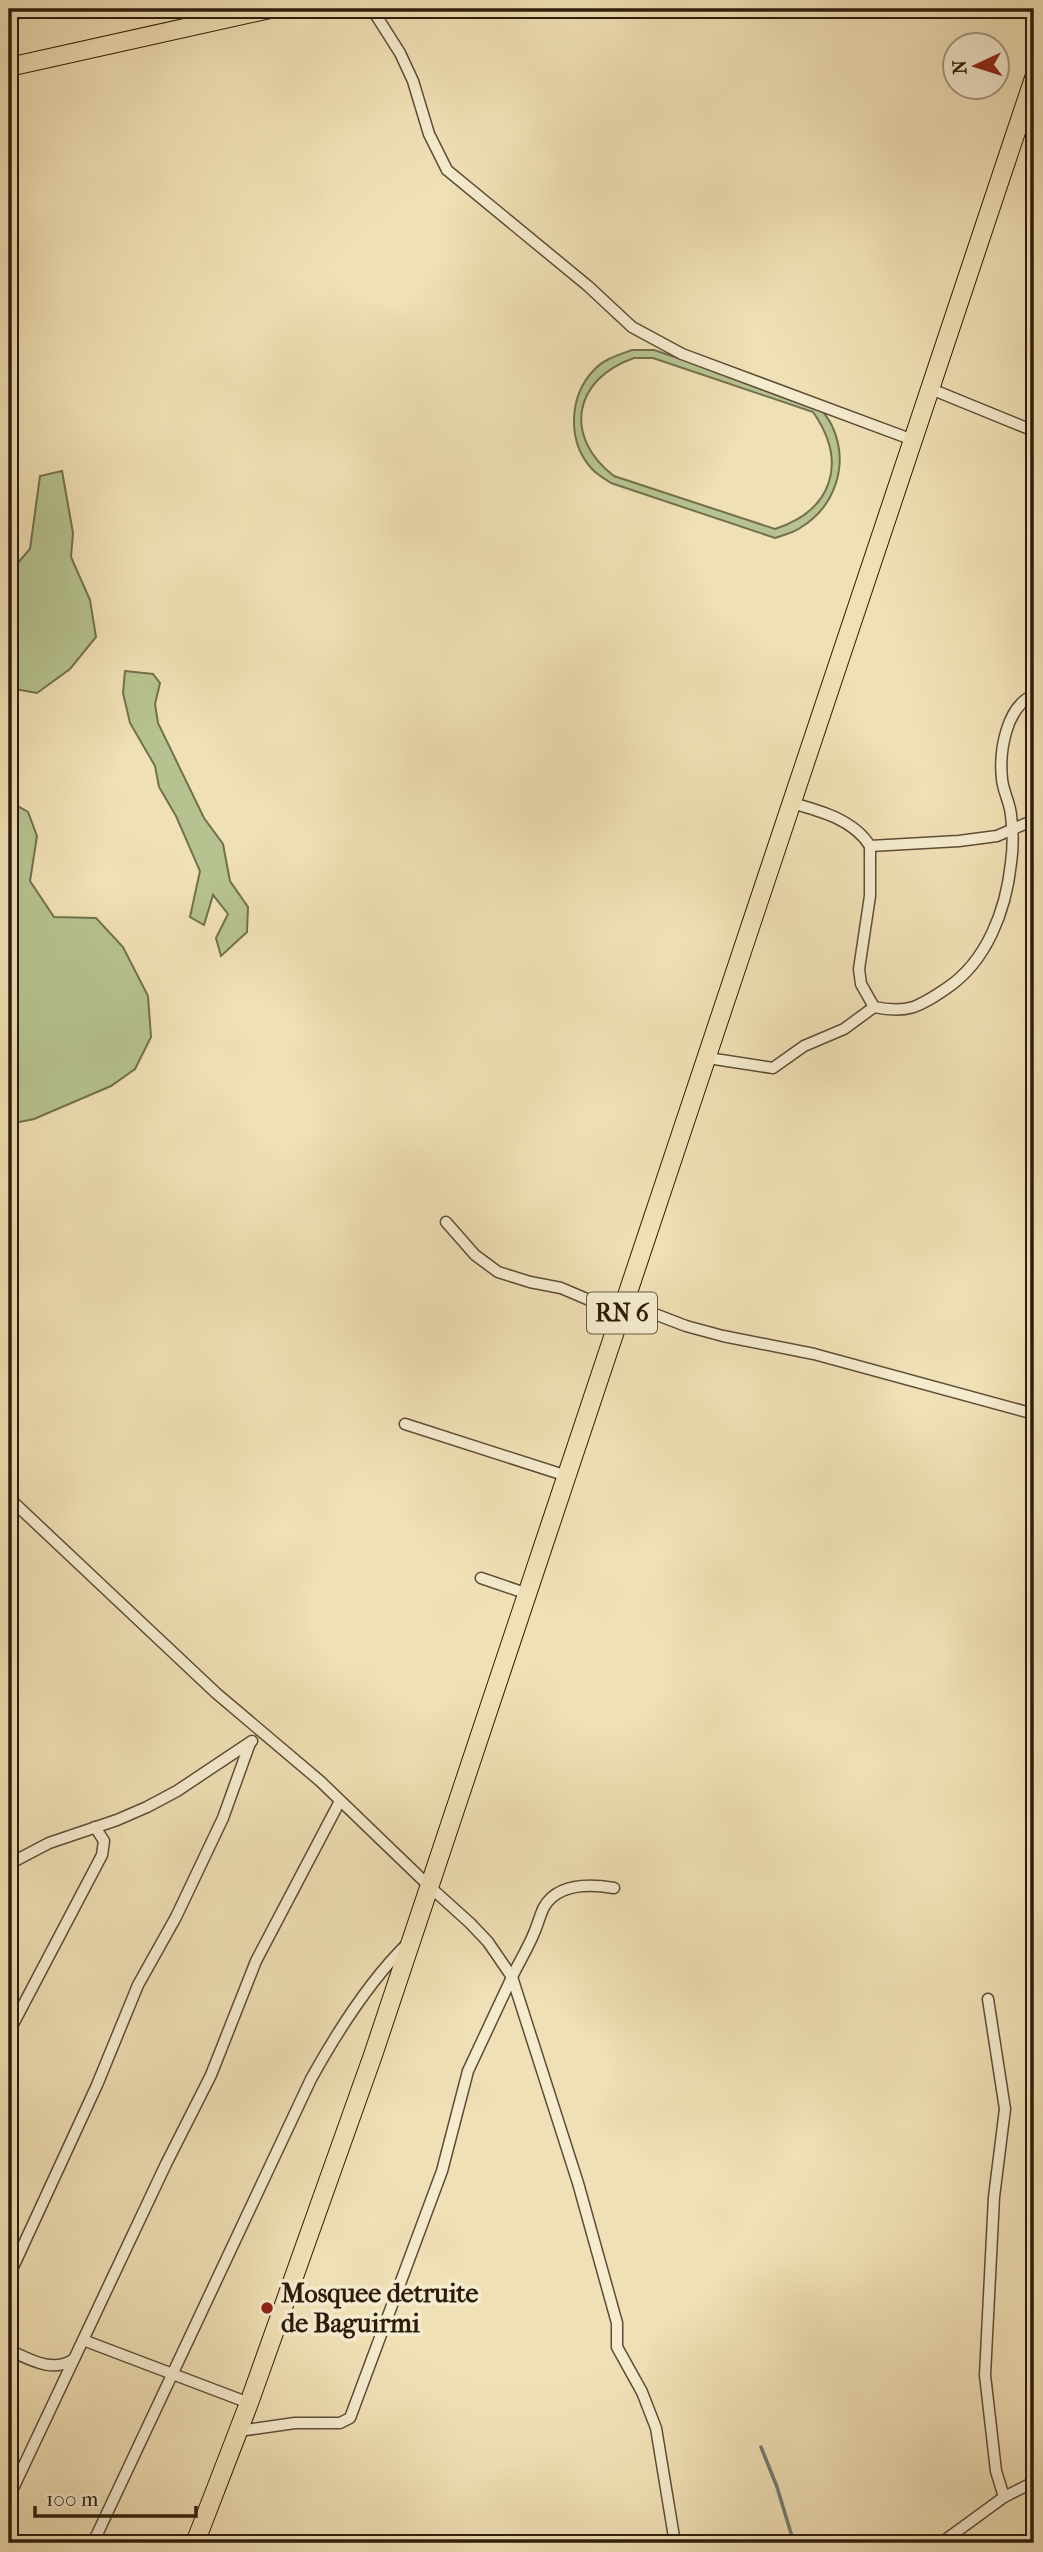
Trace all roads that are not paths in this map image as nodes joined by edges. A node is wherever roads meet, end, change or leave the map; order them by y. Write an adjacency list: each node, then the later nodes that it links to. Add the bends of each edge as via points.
1 (270, 9): 3 (main road)
2 (372, 9): 7 (street, via 413,81 429,134 447,170 632,327 682,354)
3 (9, 67)
4 (1034, 78): 5 (main road, RN 6)
5 (931, 389): 6 (street); 7 (main road, RN 6)
6 (1034, 431)
7 (914, 440): 9 (main road, RN 6)
8 (1034, 695): 11 (street, via 1021,702 1003,747 1002,780)
9 (792, 803): 12 (street, via 838,819 864,836); 14 (main road, RN 6)
10 (1034, 820): 11 (street)
11 (1011, 830): 12 (street, via 959,841); 13 (street, via 1012,861 1002,905 994,929 967,974 912,1010)
12 (870, 846): 13 (street, via 870,896 859,969 861,984)
13 (874, 1007): 14 (street, via 773,1068)
14 (708, 1058): 16 (main road, RN 6)
15 (446, 1222): 16 (street, via 488,1266)
16 (624, 1308): 17 (street); 19 (main road, RN 6)
17 (1034, 1414)
18 (405, 1424): 19 (street)
19 (567, 1476): 22 (main road, RN 6)
20 (9, 1498): 23 (street)
21 (481, 1578): 22 (street)
22 (528, 1594): 28 (main road, RN 6)
23 (262, 1732): 24 (street); 25 (street)
24 (250, 1742): 26 (street, via 177,1791); 34 (street, via 223,1818 138,1985)
25 (340, 1801): 28 (street); 35 (street, via 256,1961 211,2075)
26 (95, 1827): 27 (street); 33 (street, via 104,1841 102,1855)
27 (9, 1864)
28 (429, 1886): 30 (main road, RN 6); 31 (street, via 488,1942)
29 (614, 1888): 31 (street, via 567,1888 555,1895 545,1905)
30 (410, 1942): 38 (street, via 391,1959 323,2057); 39 (main road, RN 6)
31 (512, 1977): 40 (street, via 468,2071 442,2171 350,2418 340,2423 295,2423); 46 (street, via 578,2183 617,2323 617,2347 656,2428)
32 (988, 1999): 43 (street, via 1005,2109 994,2197 985,2375 996,2471)
33 (9, 2032)
34 (9, 2276)
35 (83, 2340): 37 (street); 38 (street)
36 (9, 2350): 37 (street, via 48,2365)
37 (74, 2359): 42 (street)
38 (171, 2375): 39 (street); 44 (street)
39 (249, 2403): 40 (main road, RN 6)
40 (239, 2431): 45 (main road, RN 6)
41 (1034, 2482): 43 (street)
42 (9, 2497)
43 (1004, 2497): 47 (street)
44 (93, 2543)
45 (195, 2543)
46 (675, 2543)
47 (941, 2543)

